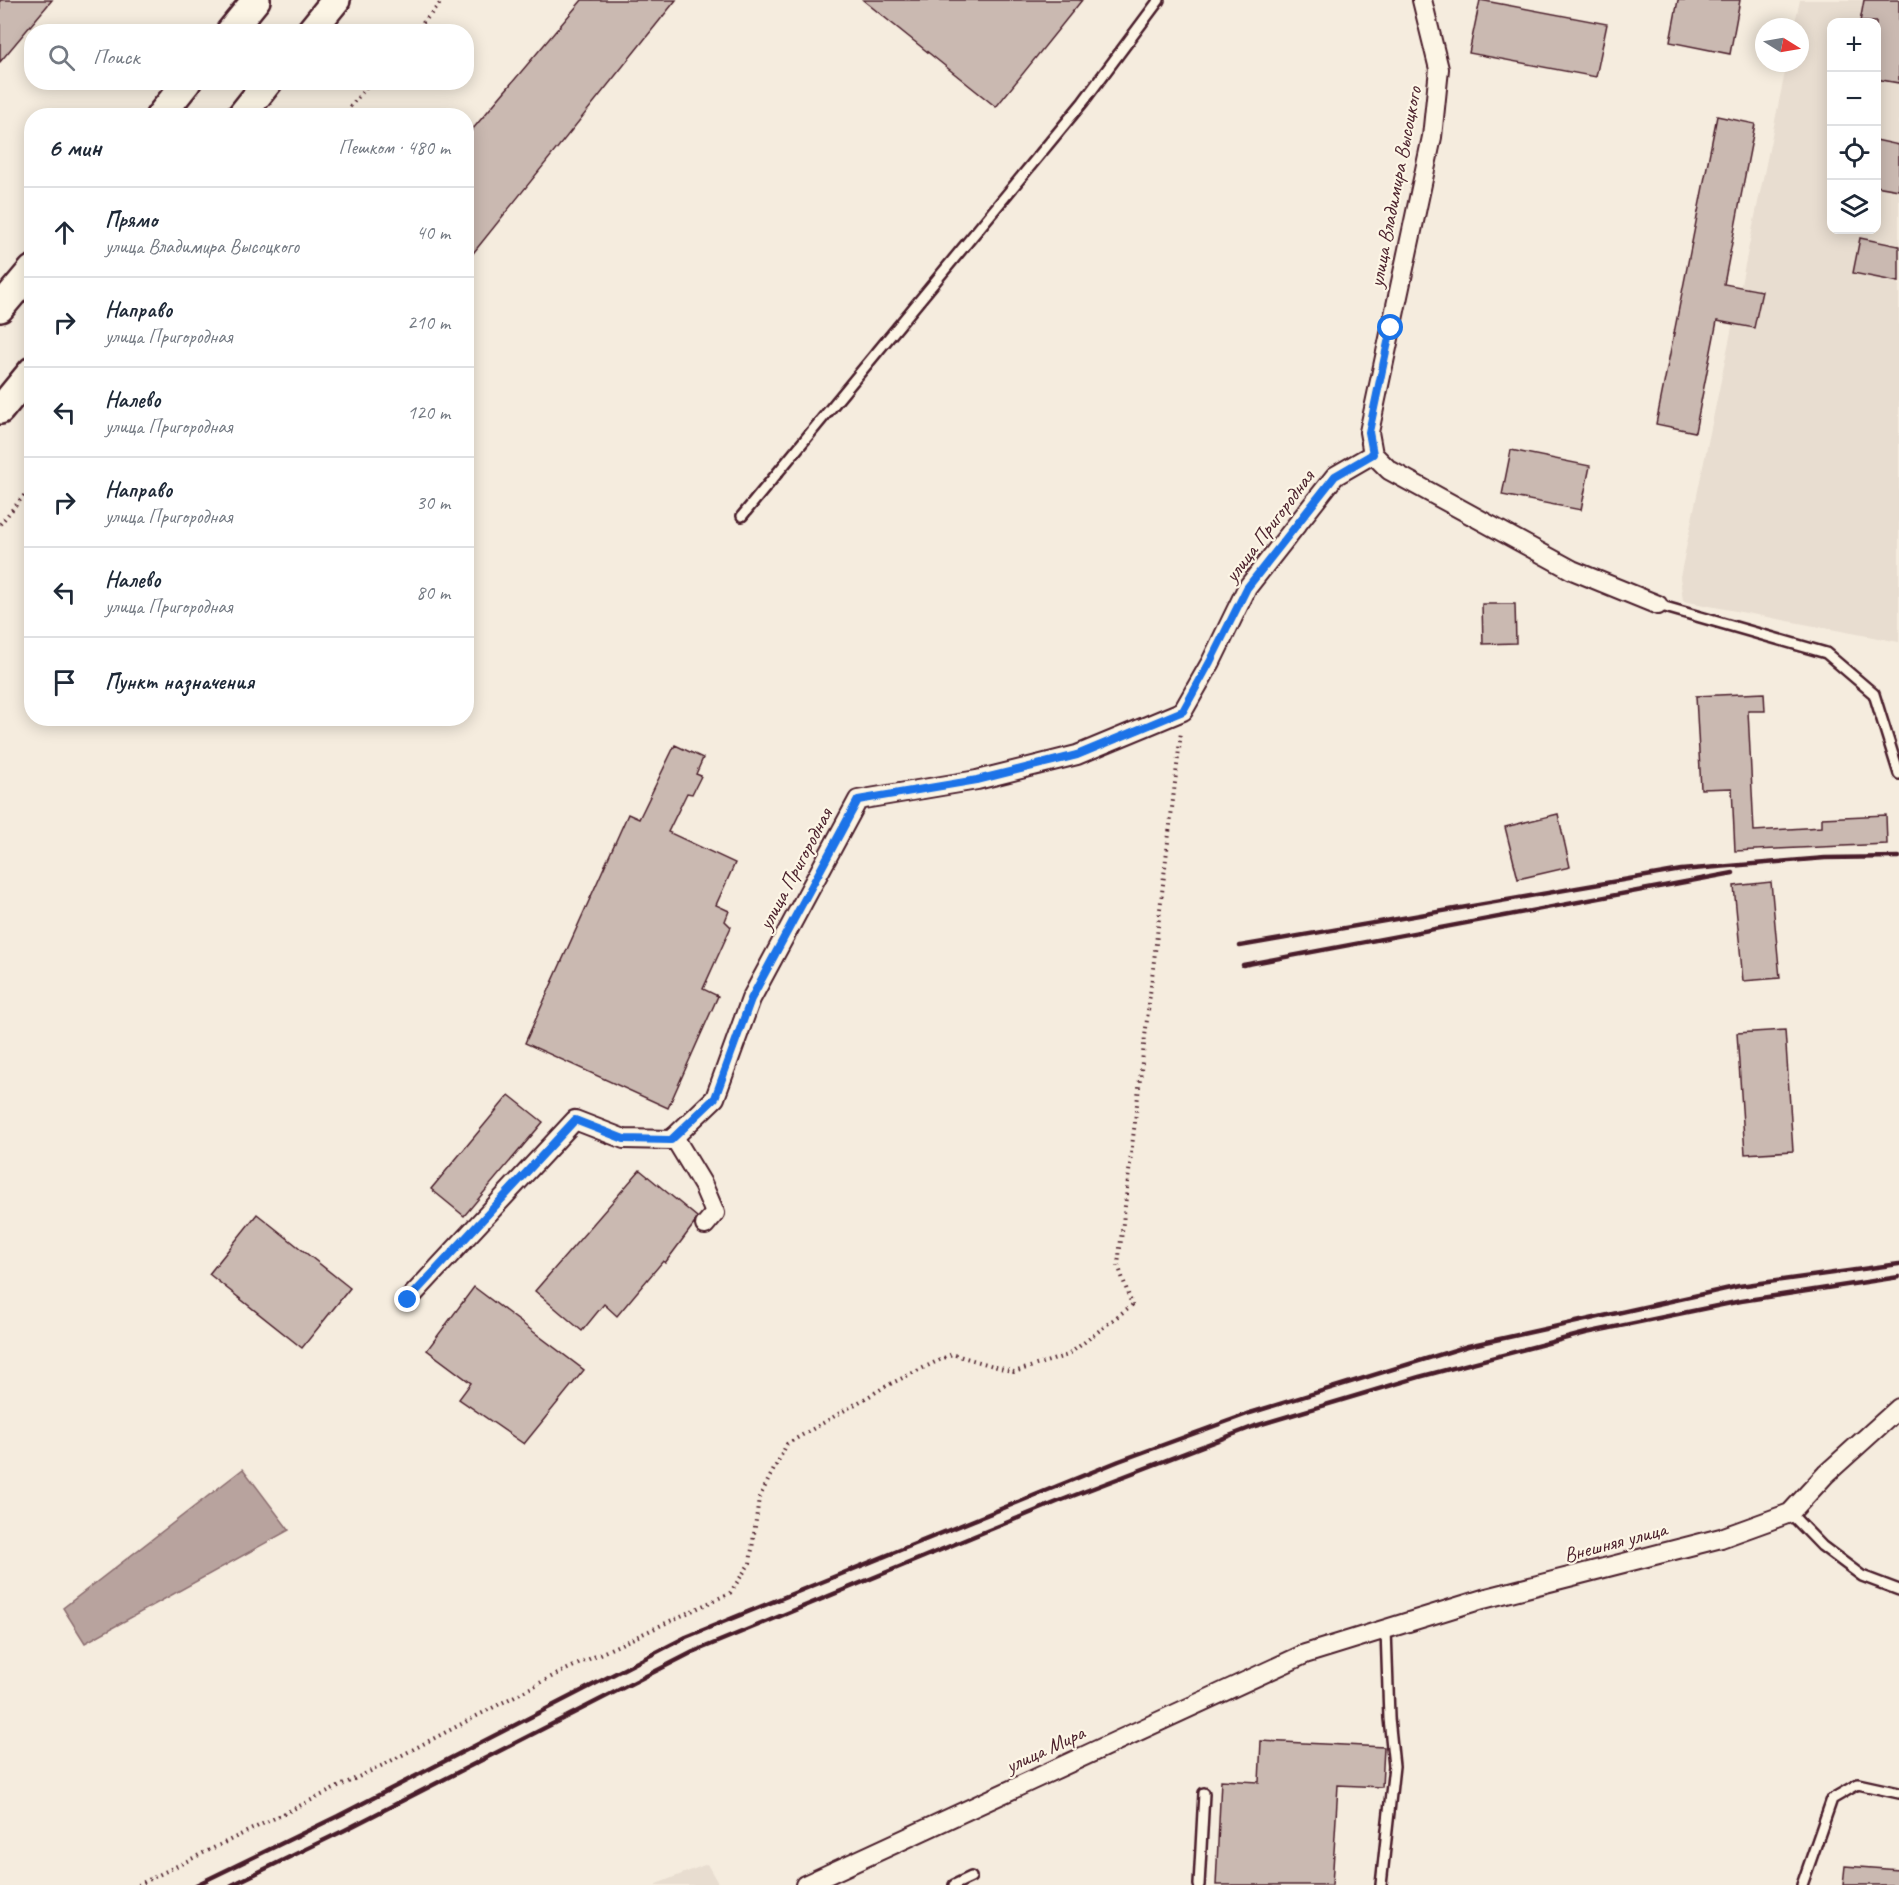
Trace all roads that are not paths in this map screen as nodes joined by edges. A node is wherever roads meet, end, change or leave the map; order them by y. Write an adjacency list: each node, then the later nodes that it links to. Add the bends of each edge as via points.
1 (256, 0): 5 (main road)
2 (336, 0): 6 (main road)
3 (1159, 0): 16 (lane, via 1083,102)
4 (1422, 0): 15 (street, улица Владимира Высоцкого, via 1439,69 1432,137 1369,432)
5 (236, 24)
6 (316, 24)
7 (181, 90): 9 (main road)
8 (262, 90): 10 (main road)
9 (167, 108)
10 (247, 108)
11 (24, 280): 12 (main road)
12 (0, 308)
13 (24, 381): 14 (main road)
14 (0, 410)
15 (1373, 454): 17 (street, via 1389,470 1572,570); 19 (street, улица Пригородная, via 1335,476 1247,588 1183,711 1077,755 977,780 858,800 751,999 715,1098)
16 (742, 516)
17 (1658, 605): 18 (lane, via 1826,653 1874,694)
18 (1899, 774)
19 (674, 1137): 20 (street, via 715,1213); 21 (street, via 624,1139 575,1120)
20 (705, 1225)
21 (408, 1300)
22 (1899, 1408): 23 (street, Внешняя улица, via 1826,1474)
23 (1790, 1513): 24 (lane, via 1822,1546 1862,1576); 25 (street, Внешняя улица, via 1721,1538 1483,1599)
24 (1899, 1590)
25 (1386, 1629): 26 (street, Внешняя улица); 33 (lane, via 1394,1766)
26 (1305, 1654): 30 (street, улица Мира)
27 (1204, 1793): 32 (lane)
28 (1899, 1793): 34 (lane, via 1858,1785 1832,1799)
29 (972, 1877): 31 (lane)
30 (805, 1885)
31 (954, 1885)
32 (1199, 1885)
33 (1381, 1885)
34 (1802, 1885)

